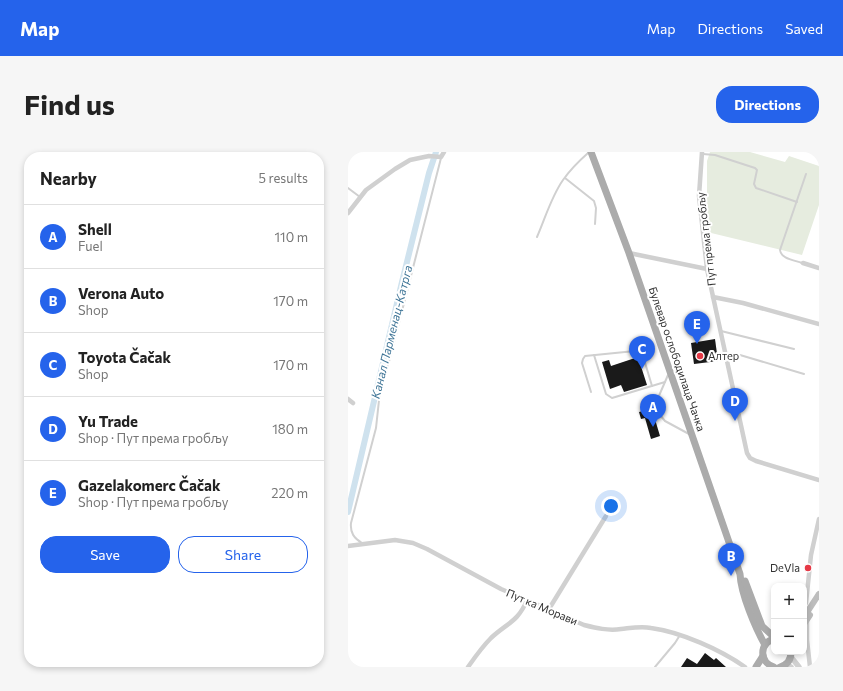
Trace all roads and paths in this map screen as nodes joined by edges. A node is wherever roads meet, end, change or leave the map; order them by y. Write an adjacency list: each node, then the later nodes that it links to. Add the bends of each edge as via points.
1 (590, 152): 6 (lane); 13 (main road, Булевар ослободилаца Чачка)
2 (702, 153): 9 (lane, via 756,168 756,188); 16 (street, Пут према гробљу, via 698,196)
3 (427, 155): 4 (street); 8 (street, via 395,168)
4 (441, 155): 34 (lane, via 380,391 376,428 351,523 353,536)
5 (806, 174): 9 (lane)
6 (565, 178): 11 (lane, via 594,200); 12 (lane)
7 (348, 188): 8 (lane)
8 (360, 197): 10 (street)
9 (797, 202): 14 (lane, via 780,252 784,257)
10 (348, 213)
11 (595, 224)
12 (536, 237)
13 (629, 252): 16 (street); 23 (main road, Булевар ослободилаца Чачка)
14 (803, 263): 15 (street)
15 (819, 268)
16 (707, 269): 17 (street, Пут према гробљу)
17 (713, 297): 18 (street); 19 (street, Пут према гробљу)
18 (819, 324)
19 (720, 330): 20 (lane); 22 (street, Пут према гробљу)
20 (794, 349)
21 (594, 355): 26 (lane, via 639,352 643,356); 26 (lane, via 606,394 610,398 614,399); 27 (lane, via 585,356 582,361)
22 (725, 355): 24 (lane, via 740,355); 31 (street, Пут према гробљу, via 750,458)
23 (670, 371): 25 (lane); 30 (main road, Булевар ослободилаца Чачка)
24 (804, 374)
25 (666, 382): 26 (lane); 30 (lane, via 658,398 660,415 664,421)
26 (652, 386)
27 (591, 392)
28 (348, 399): 29 (street)
29 (353, 403)
30 (692, 435): 36 (main road, Булевар ослободилаца Чачка)
31 (819, 480)
32 (606, 516): 41 (street)
33 (819, 519): 37 (street, via 811,555)
34 (363, 544): 35 (street, Пут ка Морави); 39 (street, Пут ка Морави, via 395,540 413,543)
35 (348, 546)
36 (740, 574): 45 (main road, Булевар ослободилаца Чачка, via 762,626); 48 (main road, Булевар ослободилаца Чачка, via 750,610)
37 (807, 593)
38 (819, 594): 42 (main road)
39 (527, 600): 41 (street, Пут ка Морави); 54 (street, via 515,620 484,646)
40 (819, 602): 43 (main road)
41 (549, 609): 44 (street, Пут ка Морави, via 596,628 652,628)
42 (806, 619)
43 (806, 619)
44 (680, 635): 55 (lane); 56 (street, Пут ка Морави)
45 (771, 635)
46 (771, 640): 48 (main road)
47 (807, 640): 59 (street)
48 (765, 644): 51 (main road)
49 (790, 655): 53 (main road)
50 (792, 655): 58 (street)
51 (763, 656): 52 (main road); 57 (main road)
52 (770, 666)
53 (785, 666)
54 (468, 667)
55 (655, 667)
56 (745, 667)
57 (756, 667)
58 (799, 667)
59 (810, 667)

